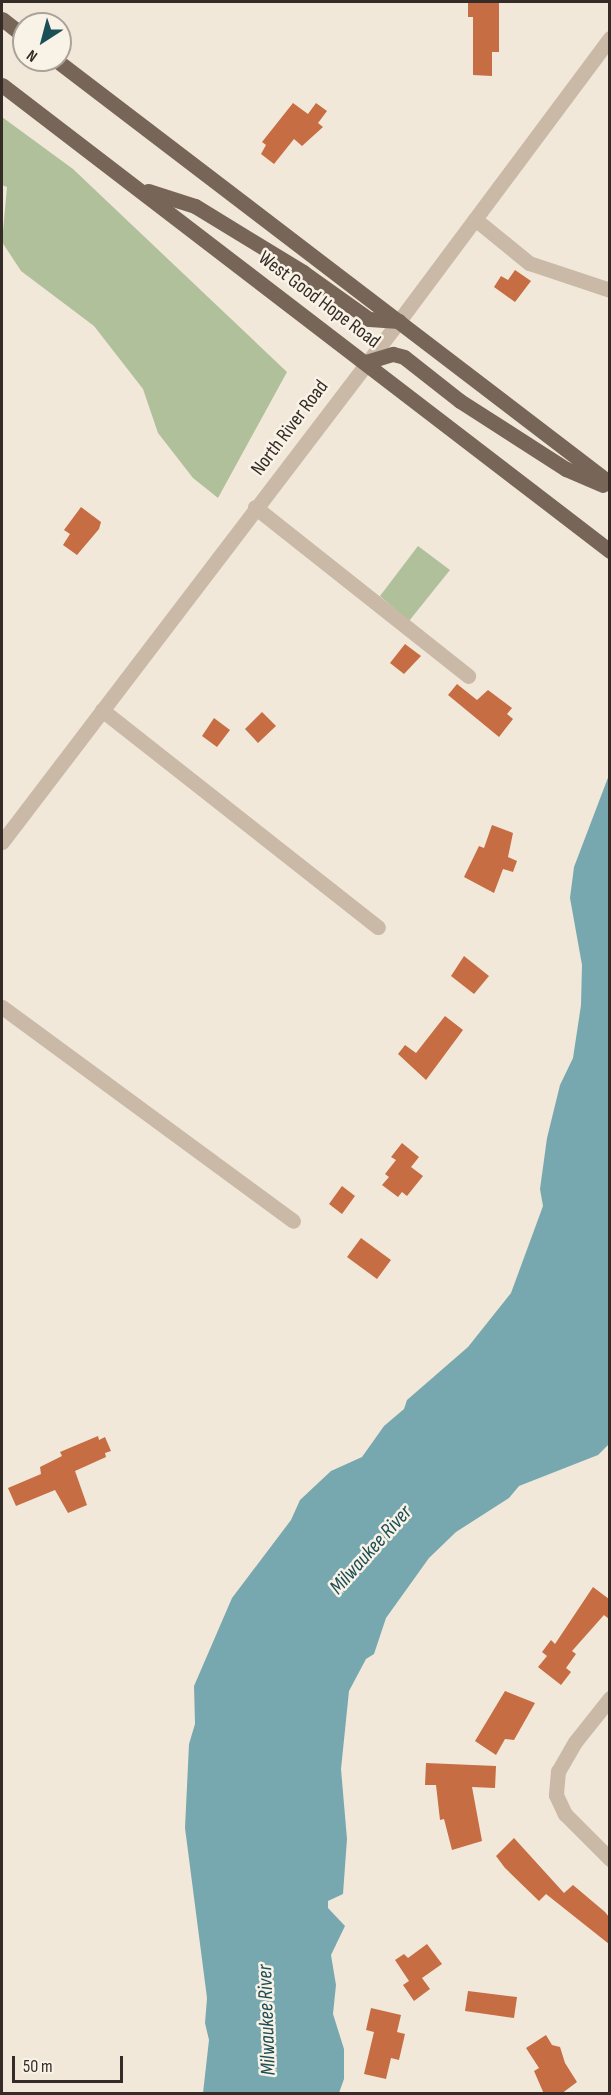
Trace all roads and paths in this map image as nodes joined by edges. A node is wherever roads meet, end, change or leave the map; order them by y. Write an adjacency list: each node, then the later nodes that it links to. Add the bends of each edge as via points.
1 (609, 38): 5 (street, North River Road)
2 (72, 72): 7 (main road, West Good Hope Road)
3 (2, 86): 4 (main road, West Good Hope Road)
4 (137, 188): 7 (main road, via 195,206 303,272 369,319); 8 (main road, West Good Hope Road)
5 (475, 219): 6 (street, via 530,263); 7 (street, North River Road)
6 (609, 290)
7 (399, 321): 8 (street, North River Road); 9 (main road, West Good Hope Road)
8 (366, 362): 10 (main road, via 393,354 404,357 460,401 547,456); 11 (street, North River Road); 12 (main road, West Good Hope Road)
9 (609, 483)
10 (609, 488)
11 (255, 507): 13 (street); 14 (street, North River Road)
12 (609, 551)
13 (468, 676)
14 (102, 710): 15 (street, North River Road); 16 (street)
15 (2, 839)
16 (378, 927)
17 (2, 1007): 18 (street)
18 (294, 1221)
19 (609, 1698): 20 (street, via 558,1771 556,1795 571,1822)
20 (609, 1859)

